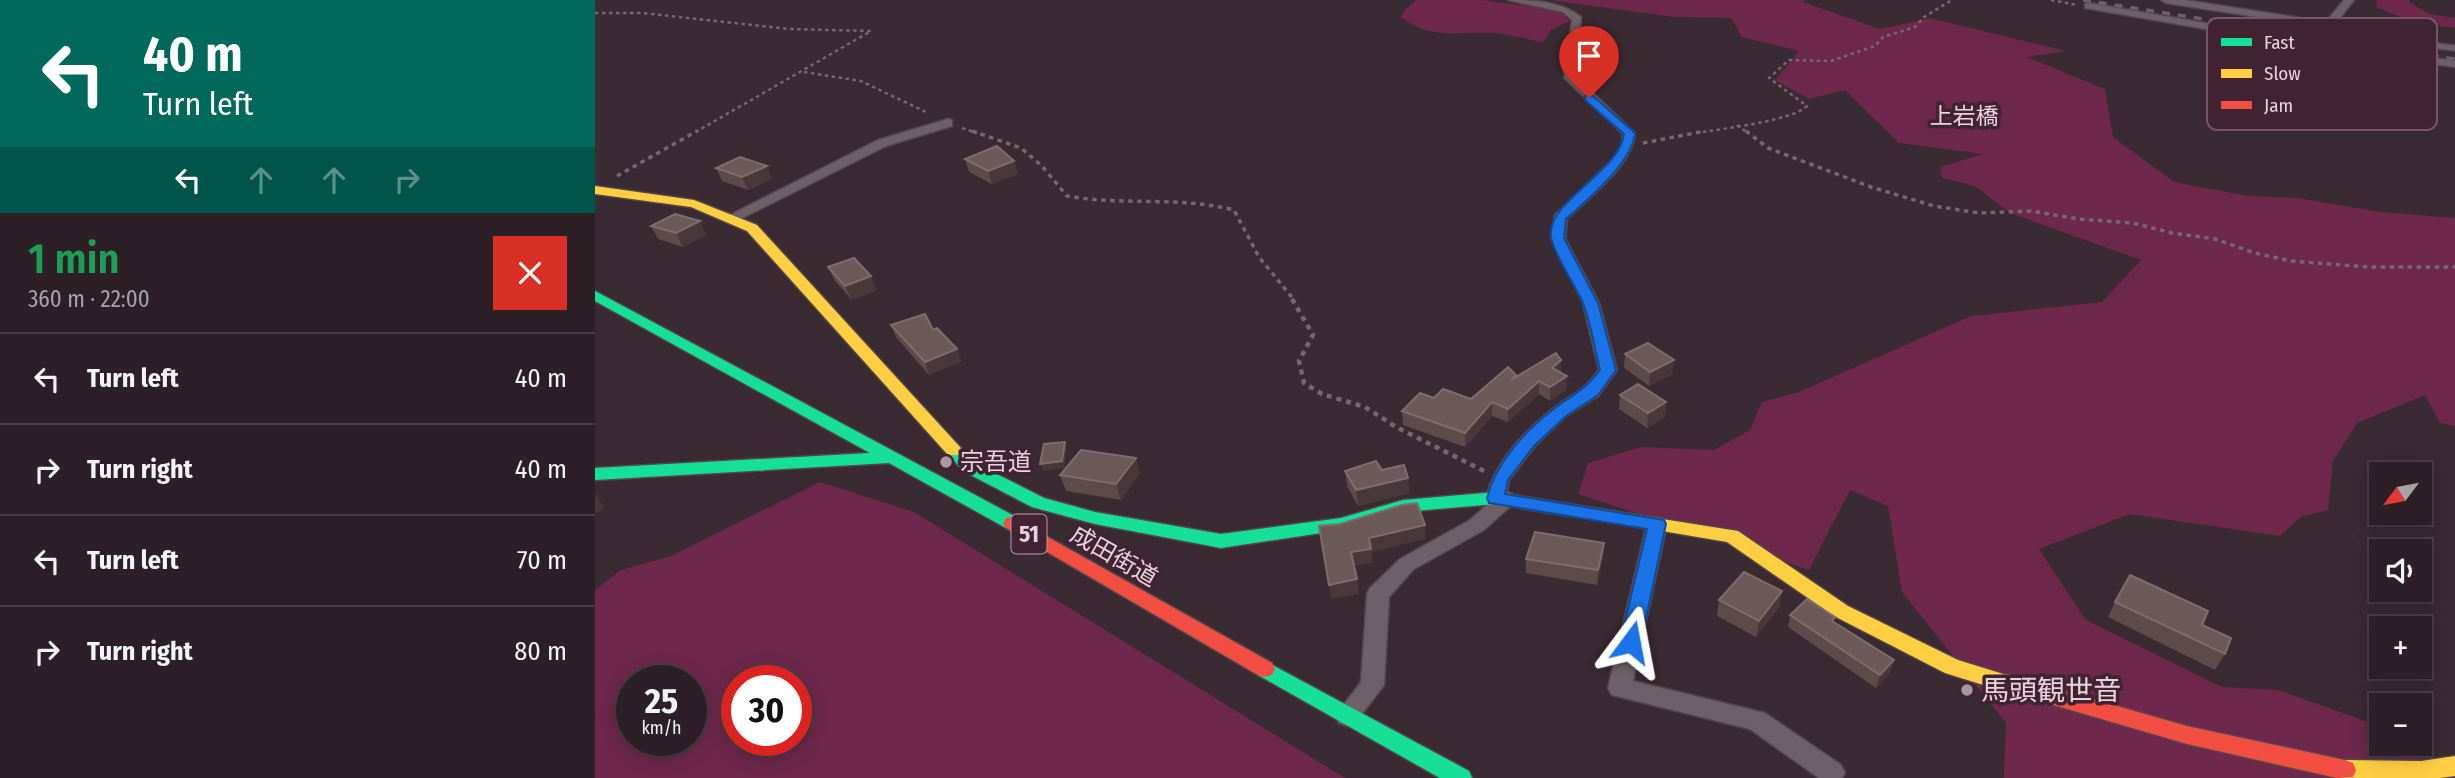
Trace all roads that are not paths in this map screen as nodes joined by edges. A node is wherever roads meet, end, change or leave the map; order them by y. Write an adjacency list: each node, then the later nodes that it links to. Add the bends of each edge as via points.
1 (1513, 0): 20 (street, via 1566,10 1577,19 1570,78 1629,133 1628,145 1611,168 1560,218 1558,238 1591,303 1608,370 1592,392 1560,412 1528,442)
2 (2166, 0): 5 (street)
3 (2349, 0): 6 (street)
4 (2088, 6): 7 (street)
5 (2283, 18)
6 (2335, 18)
7 (2207, 25)
8 (2437, 47): 9 (lane)
9 (2455, 48)
10 (2437, 61): 11 (street)
11 (2455, 64)
12 (948, 123): 14 (street, via 882,143)
13 (601, 186): 14 (main road, via 694,204)
14 (731, 218): 17 (main road, via 752,228)
15 (595, 295): 16 (main road, 成田街道 / 51)
16 (894, 457): 18 (main road); 19 (main road, 成田街道 / 51)
17 (969, 467): 19 (street); 20 (main road, via 1038,503 1221,541 1342,524 1403,506)
18 (595, 474)
19 (929, 476): 22 (main road, 成田街道 / 51)
20 (1500, 492): 21 (main road); 22 (street, via 1477,525 1407,564 1378,594 1372,685)
21 (1657, 524): 23 (main road, via 1732,536 1841,611 1952,667 2187,735 2340,770 2421,771); 24 (street, via 1620,688 1757,720)
22 (1347, 716): 25 (main road, 成田街道 / 51)
23 (2455, 766)
24 (1832, 773)
25 (1461, 778)

